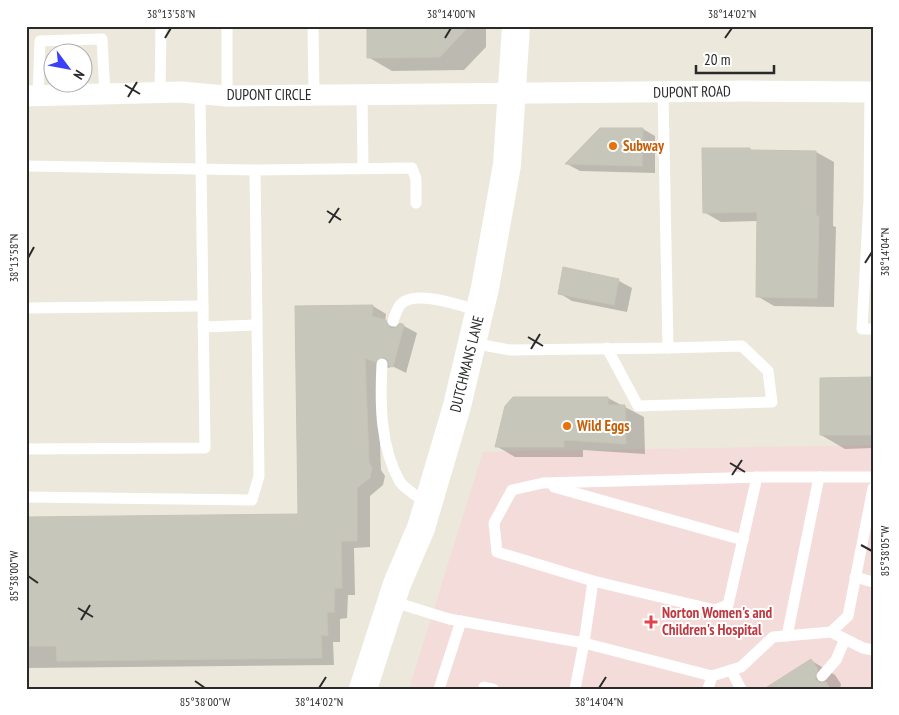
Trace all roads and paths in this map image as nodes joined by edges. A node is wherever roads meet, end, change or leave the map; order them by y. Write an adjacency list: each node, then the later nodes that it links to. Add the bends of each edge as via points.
1 (161, 26): 7 (lane)
2 (227, 26): 14 (lane)
3 (313, 26): 11 (lane)
4 (516, 26): 10 (street, DUTCHMANS LANE)
5 (663, 92): 6 (street, DUPONT ROAD); 10 (street, DUPONT ROAD); 29 (lane)
6 (871, 92): 26 (lane, via 862,329)
7 (160, 93): 8 (street, DUPONT CIRCLE); 9 (street, DUPONT CIRCLE)
8 (106, 94): 13 (street, DUPONT CIRCLE); 13 (lane, via 102,39 48,40 40,41)
9 (200, 94): 14 (street, DUPONT CIRCLE); 16 (lane)
10 (511, 94): 12 (street, DUPONT CIRCLE); 22 (street, DUTCHMANS LANE, via 507,165)
11 (314, 95): 12 (street, DUPONT CIRCLE); 14 (street, DUPONT CIRCLE)
12 (362, 95): 17 (lane)
13 (32, 96)
14 (226, 96)
15 (26, 166): 16 (lane)
16 (200, 168): 18 (lane); 20 (lane)
17 (363, 168): 18 (lane); 19 (lane, via 412,168 416,179)
18 (255, 170): 24 (lane)
19 (416, 203)
20 (203, 306): 21 (lane); 25 (lane)
21 (26, 308)
22 (480, 310): 23 (lane, via 440,300 409,298 400,304); 27 (street, DUTCHMANS LANE)
23 (393, 321)
24 (257, 325): 25 (lane); 37 (lane, via 259,476 252,500)
25 (203, 326): 31 (lane, via 205,448)
26 (873, 329)
27 (472, 343): 28 (lane, via 510,350); 38 (street, DUTCHMANS LANE)
28 (607, 348): 29 (lane); 29 (lane, via 638,406 772,402 768,371 742,346)
29 (668, 348)
30 (382, 364): 38 (lane, via 380,395 384,438 401,483)
31 (26, 449)
32 (757, 477): 33 (lane); 35 (lane); 39 (lane)
33 (819, 477): 34 (lane); 46 (lane)
34 (873, 477)
35 (543, 483): 39 (lane); 41 (lane, via 512,490 494,523 497,552)
36 (873, 488): 40 (lane)
37 (26, 497)
38 (428, 504): 43 (street, DUTCHMANS LANE)
39 (743, 540): 41 (lane, via 728,605 714,610)
40 (855, 577): 42 (lane); 45 (lane, via 848,616)
41 (593, 581): 48 (lane)
42 (873, 582)
43 (391, 601): 44 (lane); 53 (street, DUTCHMANS LANE)
44 (461, 621): 48 (lane); 54 (lane)
45 (831, 632): 46 (lane); 47 (lane)
46 (787, 636): 50 (lane, via 773,637 741,667)
47 (845, 639): 49 (lane); 52 (lane, via 836,660)
48 (584, 643): 51 (lane); 57 (lane)
49 (873, 650)
50 (731, 670): 51 (lane); 59 (lane)
51 (712, 676): 58 (lane)
52 (822, 676)
53 (363, 689)
54 (439, 689)
55 (484, 689): 56 (lane)
56 (493, 689)
57 (575, 689)
58 (708, 689)
59 (741, 689)

